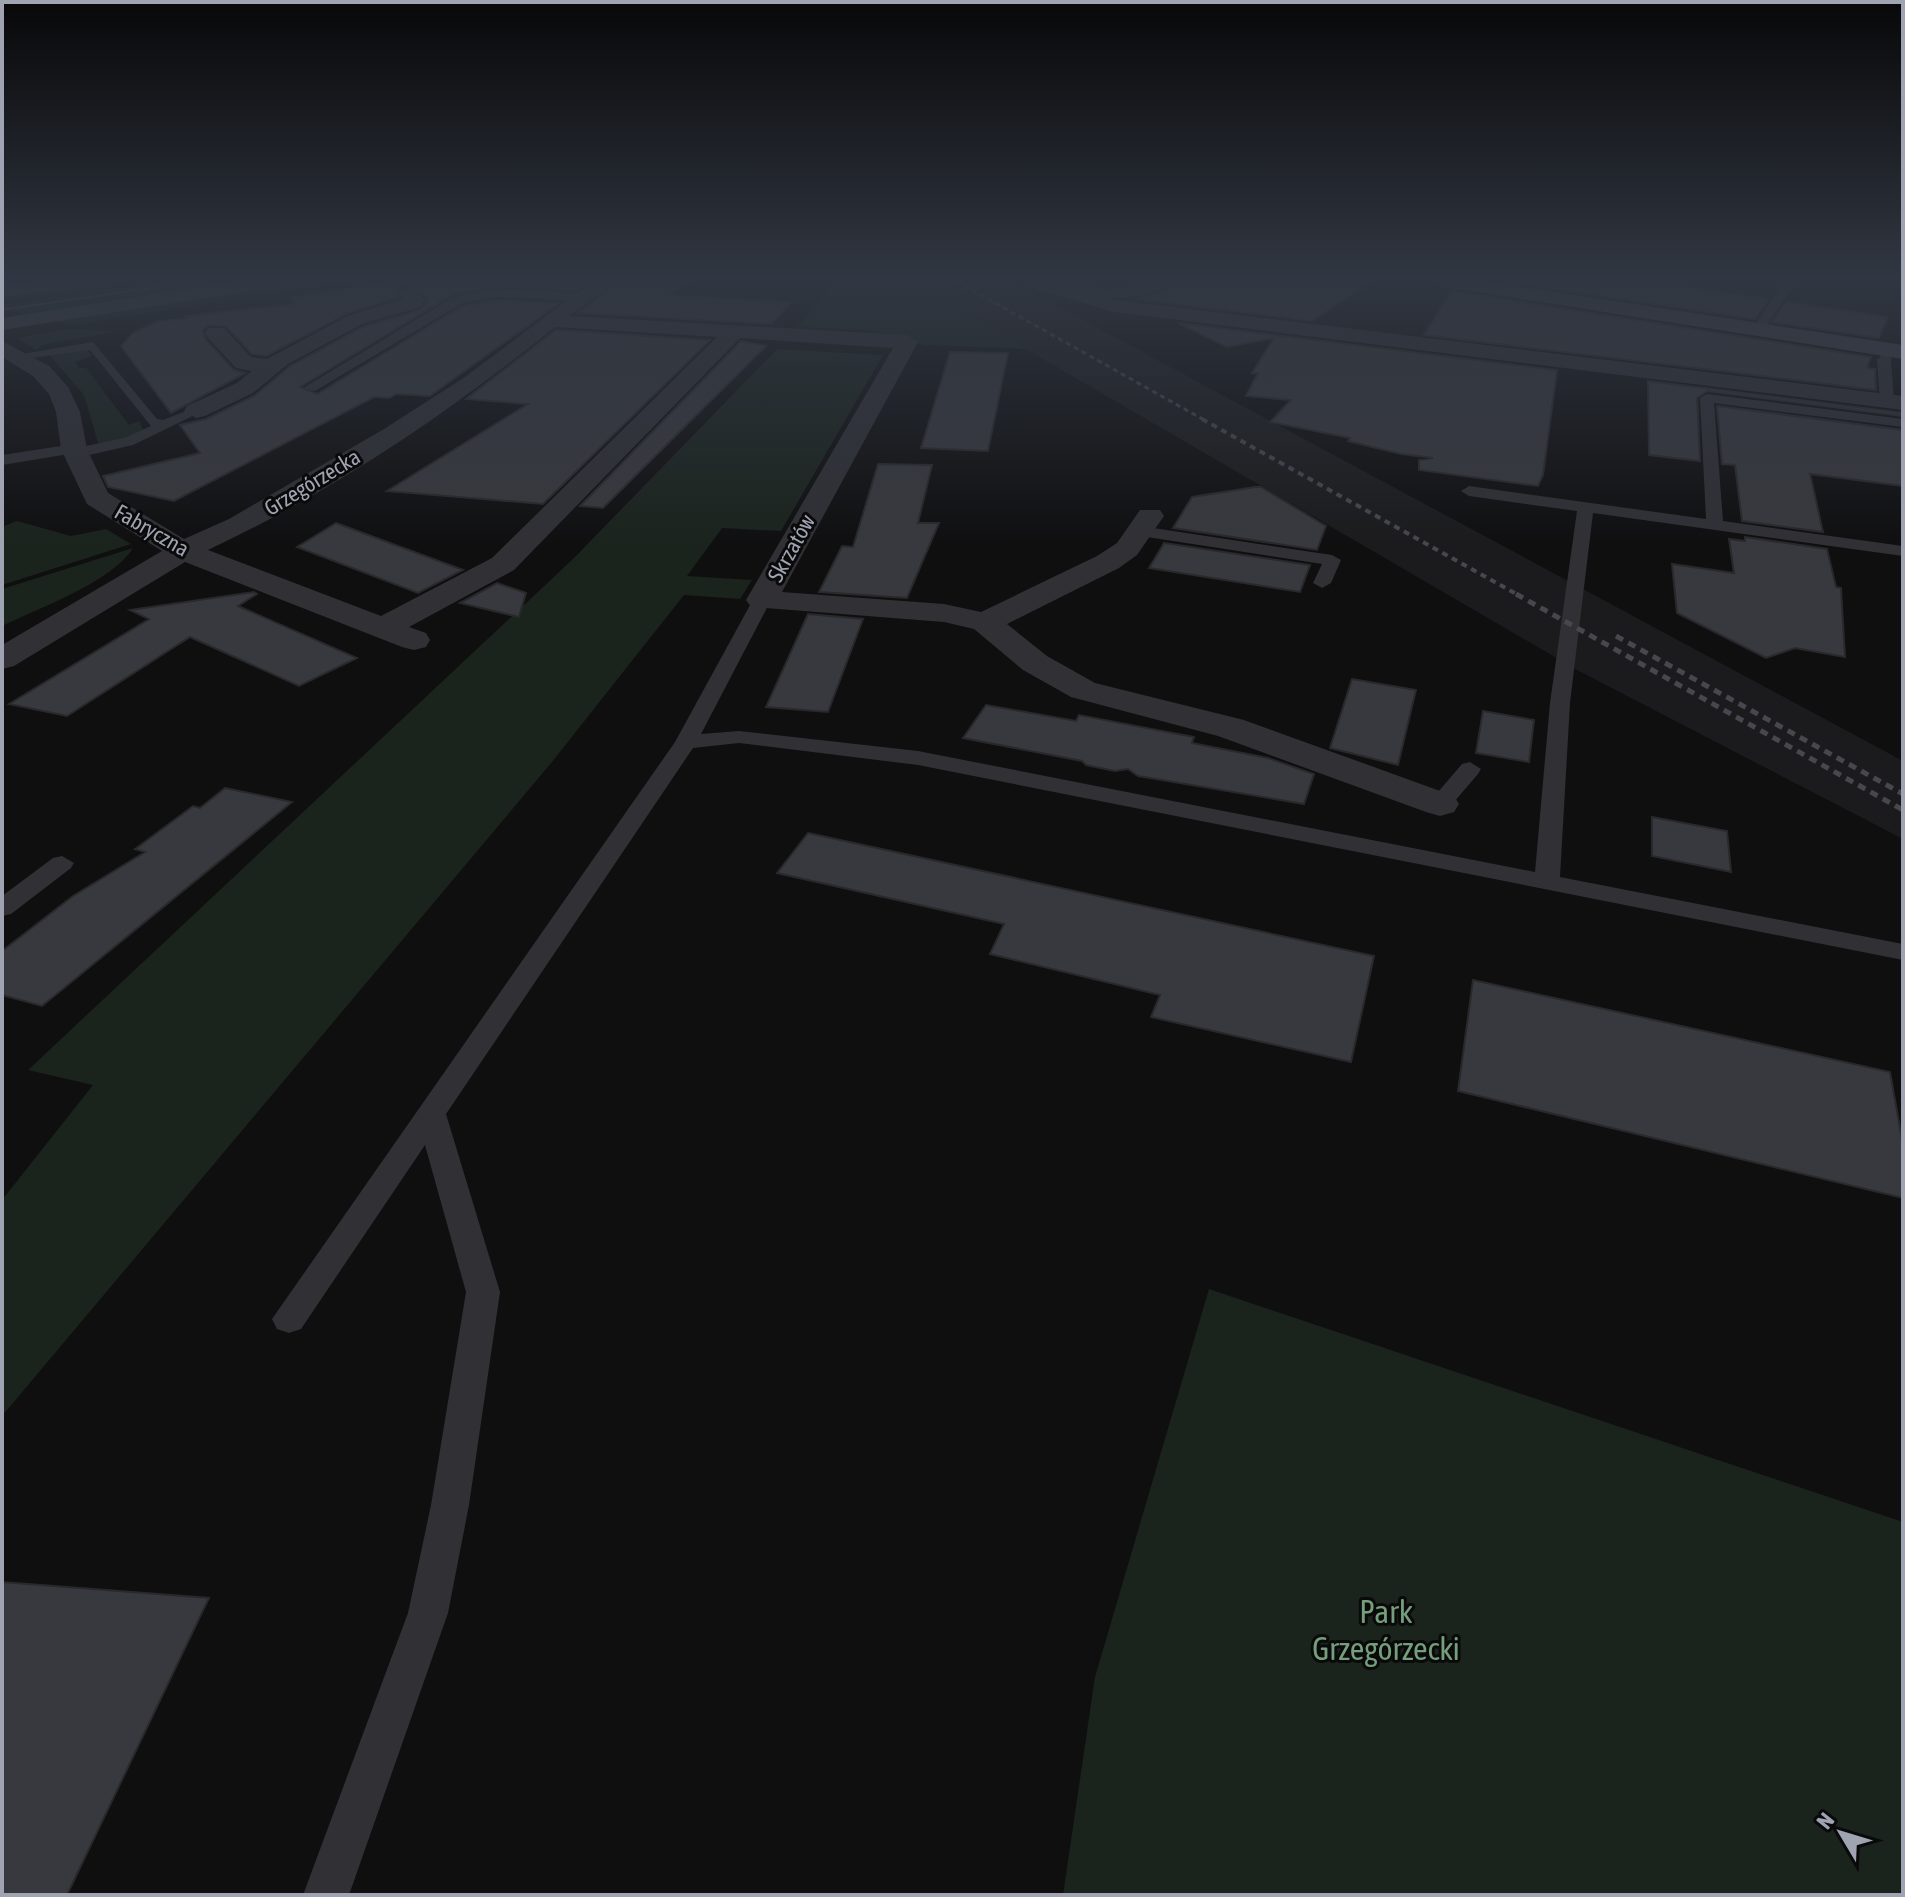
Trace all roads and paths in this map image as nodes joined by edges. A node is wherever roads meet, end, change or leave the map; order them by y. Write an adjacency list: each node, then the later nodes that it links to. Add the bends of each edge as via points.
1 (39, 370): 15 (street, Fabryczna, via 60,392)
2 (111, 370): 14 (lane, via 152,422)
3 (267, 370): 12 (street, via 245,388)
4 (341, 370): 10 (lane)
5 (489, 370): 21 (street, Grzegórzecka, via 393,434 239,525)
6 (697, 370): 26 (street, via 503,564)
7 (892, 370): 24 (street, Skrzatów)
8 (1631, 370): 11 (street)
9 (1886, 370): 11 (lane)
10 (310, 388)
11 (1895, 402)
12 (196, 411): 14 (lane)
13 (1903, 423): 20 (lane, via 1707,398)
14 (164, 425): 15 (lane, via 128,442)
15 (75, 451): 16 (lane); 21 (street, Fabryczna, via 97,498)
16 (2, 460)
17 (1469, 491): 18 (lane)
18 (1586, 507): 20 (lane); 33 (lane, via 1560,703)
19 (1145, 524): 23 (lane, via 1332,560); 25 (street, via 1127,549 1108,562)
20 (1715, 525): 22 (lane)
21 (183, 551): 26 (street, Fabryczna); 28 (street, Grzegórzecka)
22 (1903, 551)
23 (1322, 583)
24 (762, 600): 25 (street, Skrzatów, via 944,613); 29 (lane)
25 (985, 622): 31 (street, Skrzatów, via 1035,663 1083,690 1231,728)
26 (382, 628): 27 (street, Fabryczna)
27 (414, 640)
28 (2, 659)
29 (686, 742): 33 (lane, via 739,737 918,758); 36 (lane)
30 (1470, 769): 31 (lane)
31 (1440, 804)
32 (62, 863): 34 (lane)
33 (1547, 881): 35 (lane)
34 (2, 908)
35 (1903, 952)
36 (431, 1112): 37 (lane); 38 (lane, via 483,1292 428,1613)
37 (289, 1319)
38 (326, 1895)

